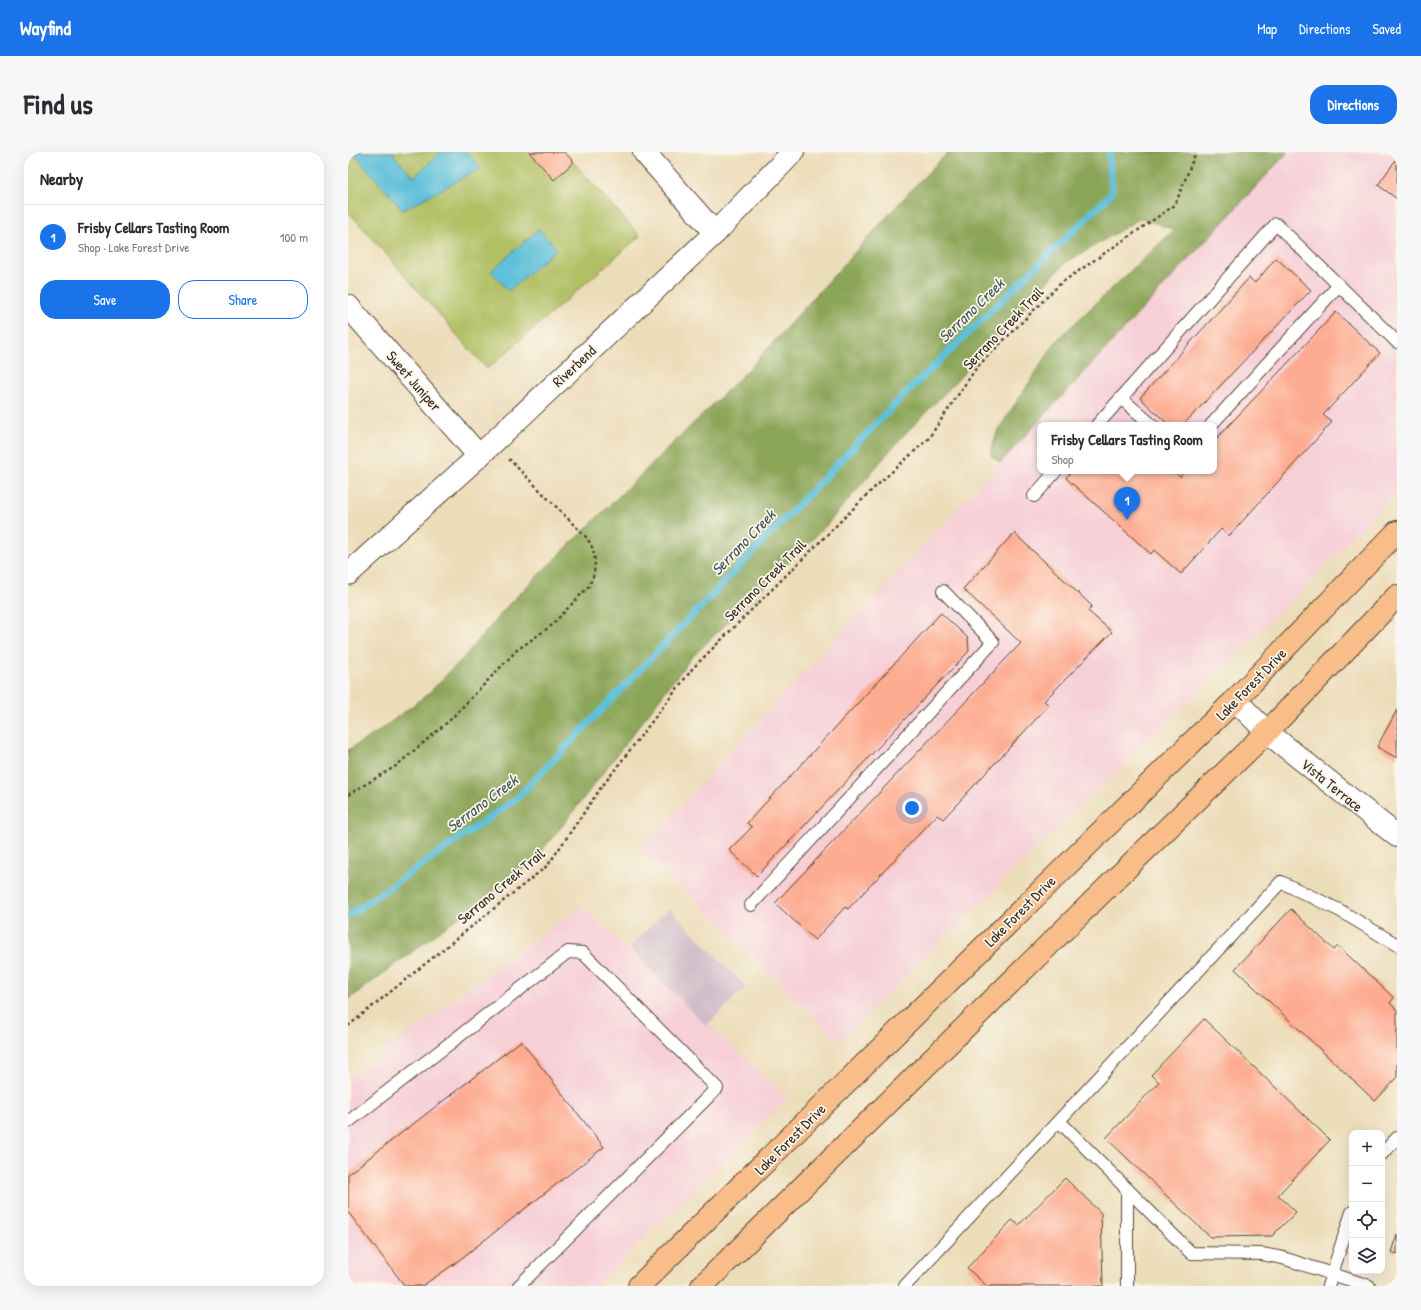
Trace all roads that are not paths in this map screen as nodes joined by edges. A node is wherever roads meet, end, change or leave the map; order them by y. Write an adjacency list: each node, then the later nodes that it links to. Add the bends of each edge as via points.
1 (644, 152): 3 (street)
2 (794, 152): 3 (street, Riverbend)
3 (715, 233): 11 (street, Riverbend)
4 (1338, 285): 6 (lane); 7 (lane, via 1276,224); 10 (lane)
5 (348, 306): 11 (street, Sweet Juniper)
6 (1397, 342)
7 (1121, 398): 8 (lane); 9 (lane)
8 (1100, 422)
9 (1149, 422)
10 (1214, 422)
11 (486, 450): 15 (street, Riverbend)
12 (1053, 474): 13 (lane)
13 (1034, 496)
14 (1397, 532): 18 (main road, Lake Forest Drive)
15 (348, 574)
16 (943, 590): 21 (lane, via 993,642)
17 (1397, 596): 19 (main road)
18 (1235, 700): 19 (street, Vista Terrace); 31 (main road, Lake Forest Drive)
19 (1267, 732): 20 (street, Vista Terrace); 32 (main road)
20 (1397, 836)
21 (751, 905)
22 (1397, 945): 23 (lane, via 1339,910 1282,882)
23 (1059, 1121): 27 (lane); 33 (lane)
24 (348, 1122): 30 (lane, via 568,952 583,953 717,1088)
25 (1397, 1138): 26 (lane)
26 (1385, 1151)
27 (1127, 1189): 29 (lane, via 1191,1253 1262,1254); 34 (lane)
28 (1349, 1221): 29 (lane)
29 (1332, 1274): 35 (lane); 36 (lane)
30 (519, 1286)
31 (639, 1286)
32 (702, 1286)
33 (905, 1286)
34 (1127, 1286)
35 (1328, 1286)
36 (1369, 1286)

